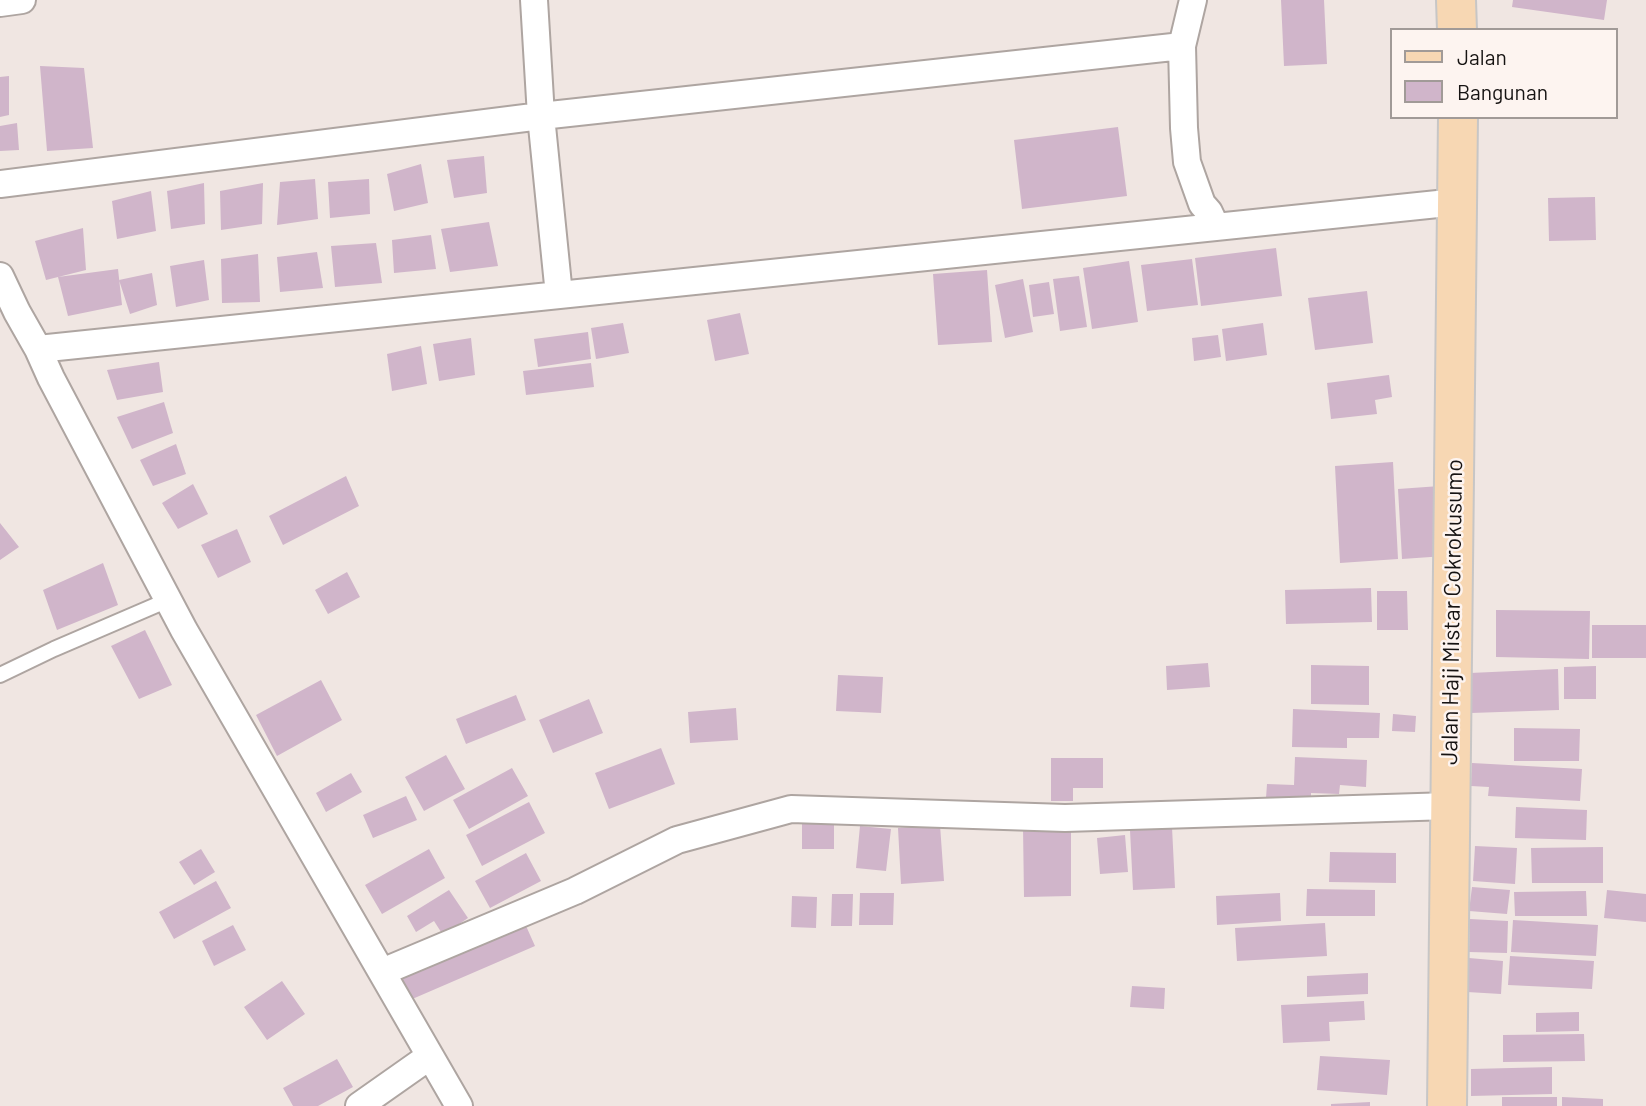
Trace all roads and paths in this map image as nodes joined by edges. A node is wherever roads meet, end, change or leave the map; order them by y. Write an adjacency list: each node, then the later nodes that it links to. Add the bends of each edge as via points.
1 (22, 0): 5 (street)
2 (534, 0): 8 (street)
3 (1193, 0): 7 (street)
4 (1456, 0): 6 (main road)
5 (0, 3)
6 (1457, 28)
7 (1182, 46): 8 (street); 12 (street, via 1187,162)
8 (541, 116): 10 (street); 14 (street)
9 (1458, 119): 11 (main road, Jalan Haji Mistar Cokrokusumo)
10 (0, 184)
11 (1457, 202): 12 (street); 18 (main road, Jalan Haji Mistar Cokrokusumo)
12 (1216, 227): 14 (street)
13 (0, 275): 15 (street)
14 (559, 295): 15 (street)
15 (38, 349): 16 (street)
16 (168, 600): 17 (lane); 19 (street)
17 (0, 675)
18 (1450, 806): 19 (street, via 1065,818 791,809 677,840 575,891); 23 (main road, Jalan Haji Mistar Cokrokusumo)
19 (382, 972): 20 (street)
20 (430, 1055): 21 (street); 22 (street)
21 (359, 1106)
22 (459, 1106)
23 (1447, 1106)

